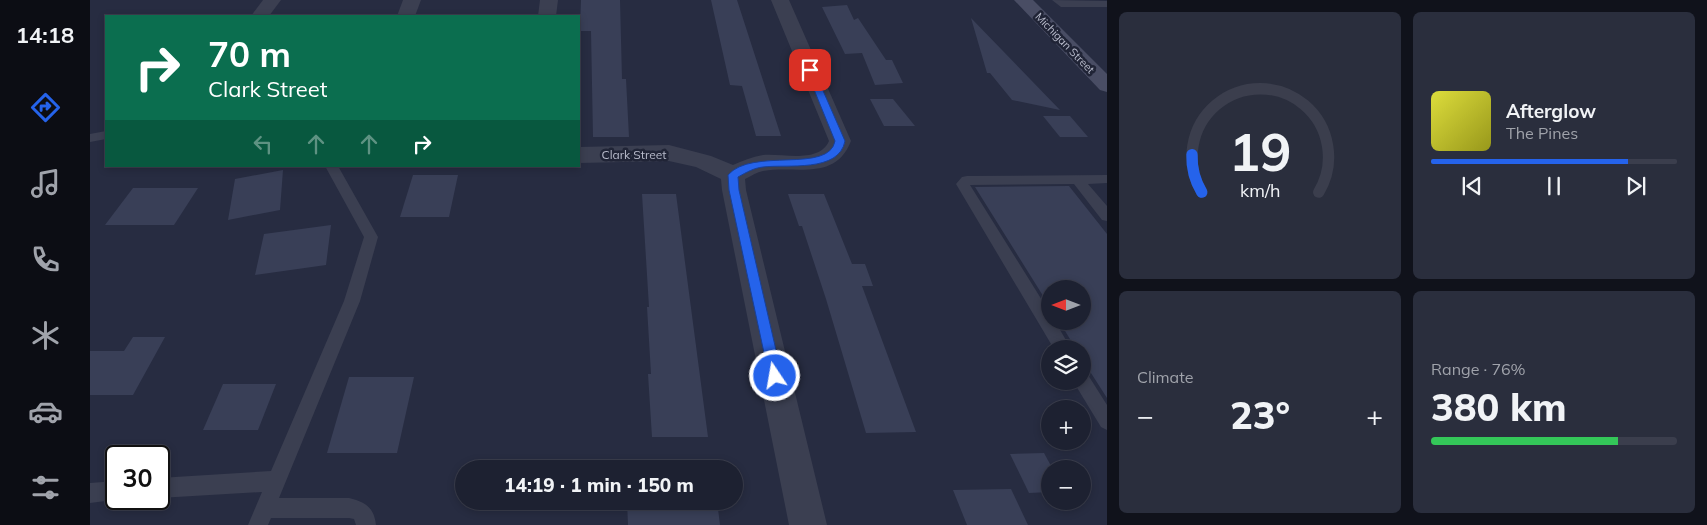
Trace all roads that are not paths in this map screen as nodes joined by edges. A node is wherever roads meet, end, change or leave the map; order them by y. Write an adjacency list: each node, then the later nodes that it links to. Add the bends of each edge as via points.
1 (272, 0): 8 (street)
2 (412, 0): 9 (street)
3 (549, 0): 10 (street)
4 (780, 0): 16 (street, via 840,141 838,149 832,155 804,163 763,164)
5 (1023, 0): 11 (street, Michigan Street)
6 (1059, 2): 7 (lane)
7 (1107, 4)
8 (261, 15)
9 (406, 15)
10 (547, 15)
11 (1107, 86)
12 (105, 135): 13 (lane)
13 (90, 138)
14 (580, 154): 16 (street, Clark Street, via 669,153 703,160)
15 (332, 167): 23 (lane, via 370,238 352,301)
16 (733, 175): 29 (street)
17 (1077, 179): 18 (lane); 19 (lane); 20 (lane, via 967,180 962,184)
18 (1107, 179)
19 (1107, 216)
20 (1057, 340)
21 (1087, 390): 22 (lane)
22 (1107, 422)
23 (276, 481): 24 (lane); 27 (lane)
24 (170, 487)
25 (105, 492): 26 (lane)
26 (90, 493)
27 (262, 516): 28 (lane, via 349,508 360,511)
28 (366, 525)
29 (808, 525)

